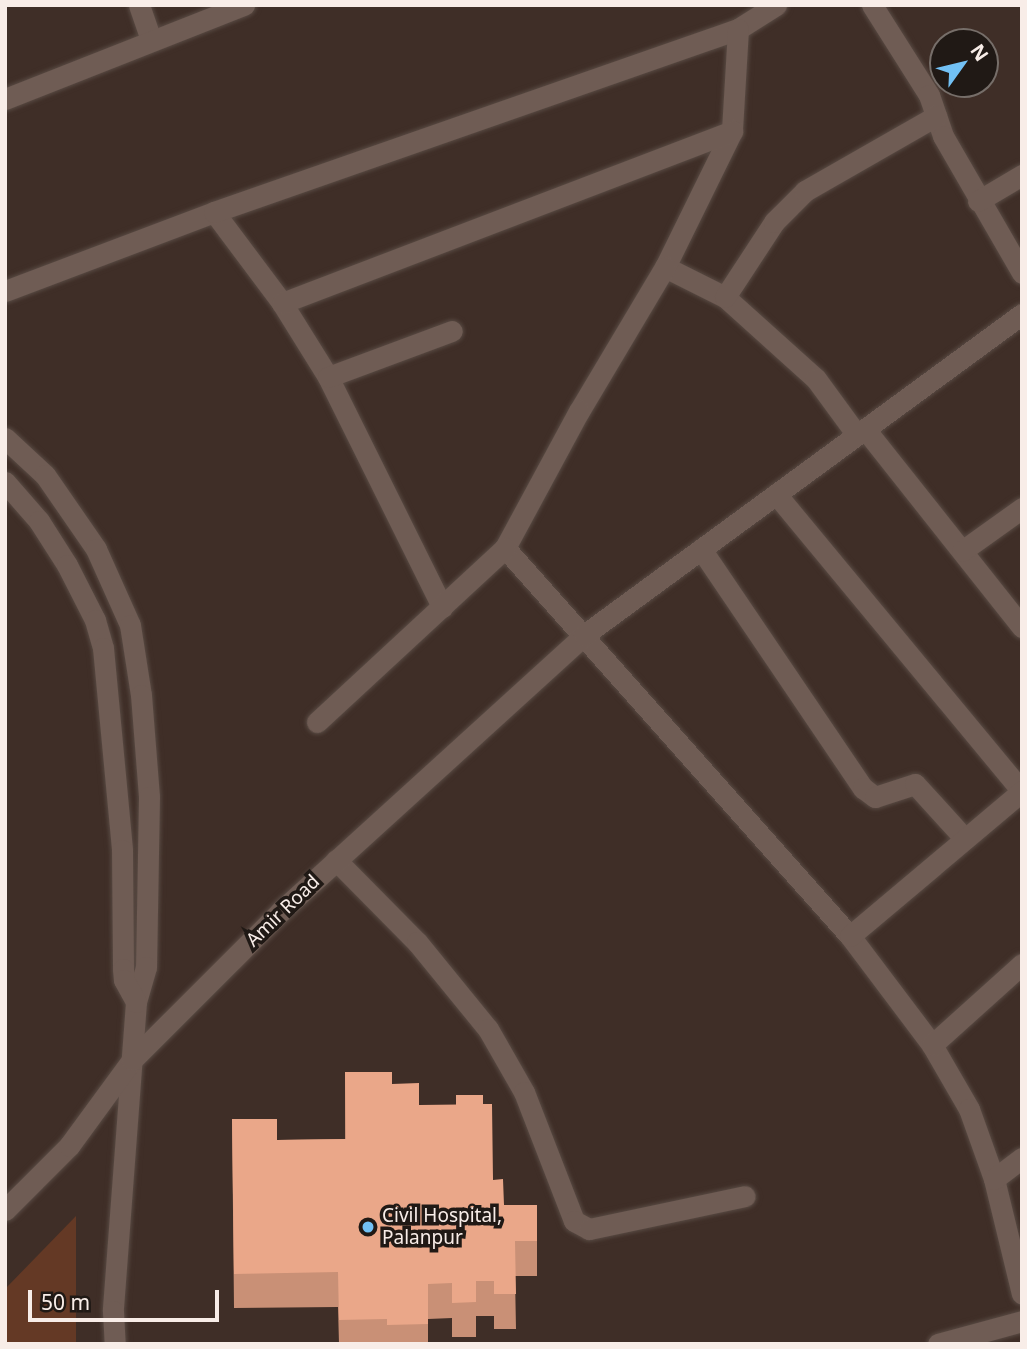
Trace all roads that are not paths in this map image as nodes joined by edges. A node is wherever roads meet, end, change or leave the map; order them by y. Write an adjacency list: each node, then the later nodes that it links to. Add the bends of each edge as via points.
1 (139, 5): 6 (street)
2 (244, 5): 6 (street)
3 (776, 5): 5 (street)
4 (872, 5): 8 (street, via 929,95)
5 (738, 29): 9 (street); 12 (street)
6 (151, 40): 7 (street)
7 (5, 99)
8 (936, 116): 11 (street); 16 (street, via 805,191 774,222)
9 (733, 131): 13 (street); 17 (street)
10 (1022, 175): 11 (street)
11 (978, 201): 14 (street)
12 (214, 212): 15 (street); 17 (street)
13 (665, 267): 16 (street); 26 (street)
14 (1022, 273)
15 (5, 291)
16 (725, 297): 21 (street, via 816,379)
17 (282, 303): 20 (street)
18 (1022, 314): 21 (street, Amir Road)
19 (452, 331): 20 (street)
20 (328, 377): 29 (street)
21 (861, 432): 24 (street, Amir Road); 28 (street)
22 (5, 438): 38 (street, via 45,475 96,549 130,625 149,797 146,967)
23 (5, 482): 38 (street, via 39,521 68,565 103,648 122,850 122,968)
24 (776, 494): 27 (street, Amir Road); 33 (street)
25 (1022, 508): 28 (street)
26 (505, 548): 29 (street); 31 (street)
27 (701, 549): 31 (street, Amir Road); 34 (street, via 863,788 875,797 915,784)
28 (962, 551): 30 (street)
29 (442, 607): 32 (street)
30 (1022, 627)
31 (583, 635): 35 (street, Amir Road); 36 (street)
32 (317, 722)
33 (1022, 791): 34 (street)
34 (965, 839): 36 (street)
35 (336, 860): 40 (street, Amir Road); 43 (street, via 417,942 488,1029 524,1092 574,1221 589,1229)
36 (850, 936): 39 (street)
37 (1022, 964): 39 (street)
38 (136, 1002): 40 (street)
39 (932, 1045): 42 (street, via 969,1109)
40 (132, 1060): 44 (street, Amir Road, via 69,1146); 47 (street, via 113,1311)
41 (1022, 1158): 42 (street)
42 (995, 1179): 45 (street)
43 (745, 1196)
44 (5, 1210)
45 (1022, 1294)
46 (1022, 1321): 48 (street)
47 (115, 1344)
48 (938, 1344)

